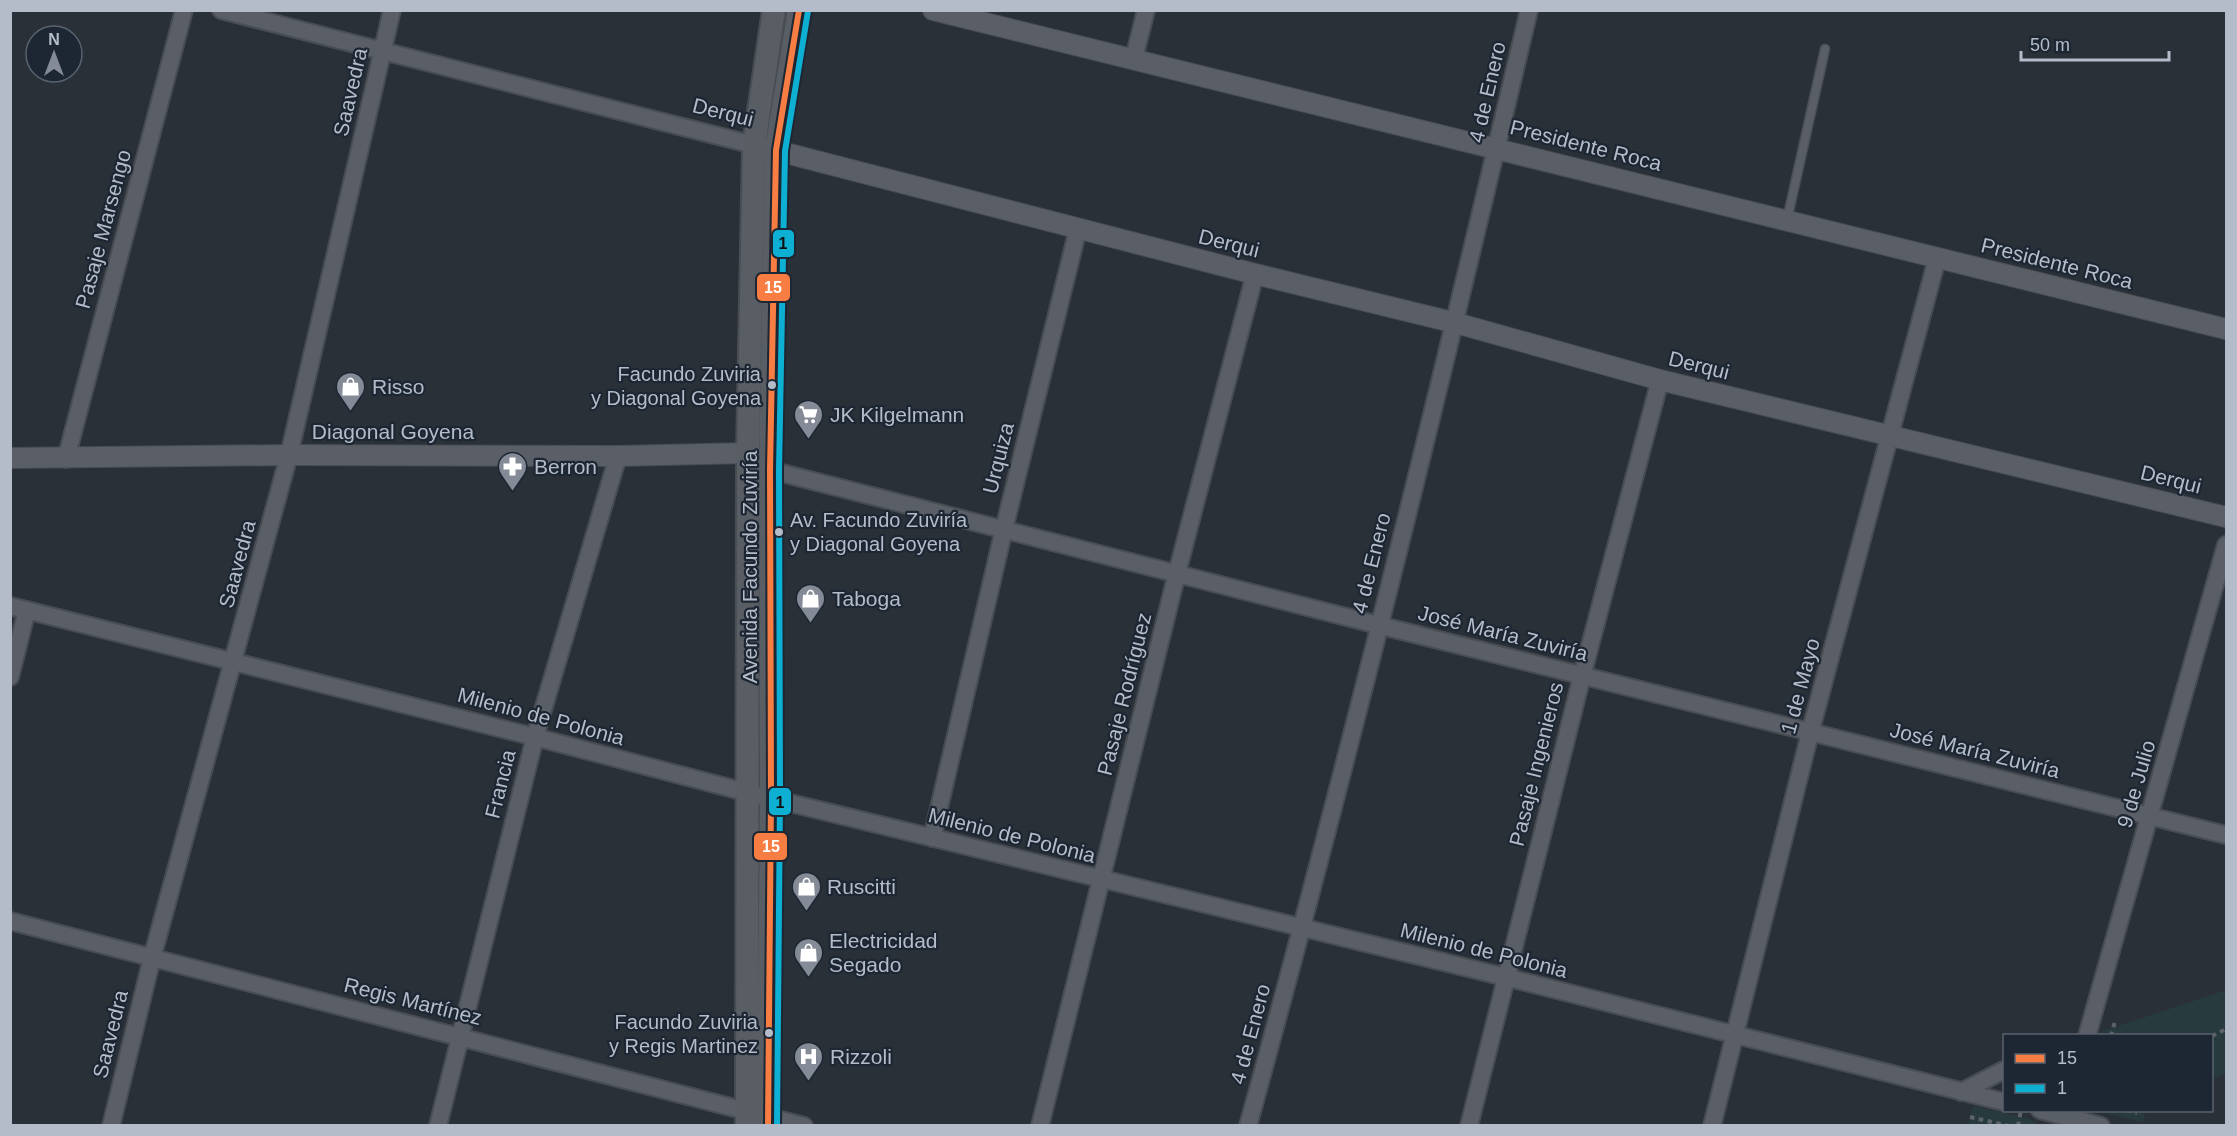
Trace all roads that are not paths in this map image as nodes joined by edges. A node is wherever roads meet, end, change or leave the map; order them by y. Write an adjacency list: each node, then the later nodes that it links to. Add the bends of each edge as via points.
1 (184, 10): 27 (street, Pasaje Marsengo)
2 (221, 10): 10 (street, Derqui)
3 (392, 10): 10 (street, Saavedra)
4 (774, 10): 12 (main road, Avenida Facundo Zuviría)
5 (799, 10): 14 (main road, Avenida Facundo Zuviría)
6 (933, 10): 11 (street, Presidente Roca)
7 (1146, 10): 11 (street)
8 (1529, 10): 13 (street, 4 de Enero)
9 (1825, 49): 15 (lane)
10 (382, 52): 12 (street, Derqui); 24 (street, Saavedra)
11 (1134, 58): 13 (street, Presidente Roca)
12 (754, 145): 14 (street, Derqui); 23 (main road, Avenida Facundo Zuviría)
13 (1497, 147): 15 (street, Presidente Roca); 19 (street, 4 de Enero)
14 (776, 150): 16 (street, Derqui); 28 (main road, Avenida Facundo Zuviría)
15 (1787, 221): 17 (street, Presidente Roca)
16 (1078, 229): 18 (street, Derqui); 30 (street, Urquiza)
17 (1937, 259): 20 (street, Presidente Roca); 22 (street, 1 de Mayo)
18 (1255, 274): 19 (street, Derqui); 32 (street, Pasaje Rodríguez)
19 (1456, 323): 21 (street, Derqui); 34 (street, 4 de Enero)
20 (2226, 329)
21 (1660, 380): 22 (street, Derqui); 36 (street, Pasaje Ingenieros)
22 (1891, 435): 29 (street, Derqui); 38 (street, 1 de Mayo)
23 (748, 453): 25 (street, Diagonal Goyena); 28 (street); 40 (main road, Avenida Facundo Zuviría)
24 (289, 455): 25 (street, Diagonal Goyena); 27 (street, Diagonal Goyena); 35 (street, Saavedra)
25 (618, 456): 39 (street, Francia)
26 (10, 458): 27 (street, Diagonal Goyena)
27 (66, 459)
28 (770, 470): 30 (street, José María Zuviría); 41 (main road, Avenida Facundo Zuviría)
29 (2226, 518)
30 (1004, 529): 32 (street, José María Zuviría); 44 (street, Urquiza)
31 (2226, 545): 42 (street, 9 de Julio)
32 (1177, 573): 34 (street, José María Zuviría); 45 (street, Pasaje Rodríguez)
33 (19, 608): 35 (street, Milenio de Polonia); 37 (street)
34 (1378, 625): 36 (street, José María Zuviría); 47 (street, 4 de Enero)
35 (234, 660): 39 (street, Milenio de Polonia); 48 (street, Saavedra)
36 (1582, 676): 38 (street, José María Zuviría); 49 (street, Pasaje Ingenieros)
37 (10, 677)
38 (1810, 733): 42 (street, José María Zuviría); 51 (street, 1 de Mayo)
39 (535, 737): 40 (street, Milenio de Polonia); 52 (street, Francia)
40 (749, 793): 41 (street, Milenio de Polonia); 58 (main road, Avenida Facundo Zuviría)
41 (771, 798): 44 (street, Milenio de Polonia); 58 (main road, Avenida Facundo Zuviría)
42 (2150, 816): 43 (street, José María Zuviría); 50 (street, 9 de Julio)
43 (2226, 835)
44 (932, 838): 45 (street, Milenio de Polonia)
45 (1101, 880): 47 (street, Milenio de Polonia); 62 (street, Pasaje Rodríguez)
46 (10, 921): 48 (street, Regis Martínez)
47 (1302, 928): 49 (street, Milenio de Polonia); 63 (street, 4 de Enero)
48 (152, 958): 52 (street, Regis Martínez); 59 (street, Saavedra)
49 (1505, 977): 51 (street, Milenio de Polonia); 64 (street, Pasaje Ingenieros)
50 (2088, 1031)
51 (1734, 1035): 54 (street, Milenio de Polonia); 65 (street, 1 de Mayo)
52 (461, 1037): 58 (street, Regis Martínez); 60 (street, Francia)
53 (2003, 1071): 54 (street)
54 (1961, 1092): 55 (street, Milenio de Polonia)
55 (2003, 1102)
56 (2047, 1112): 57 (street)
57 (2066, 1117): 66 (street)
58 (758, 1120): 61 (street, Regis Martínez)
59 (111, 1125)
60 (438, 1125)
61 (804, 1125)
62 (1040, 1125)
63 (1248, 1125)
64 (1469, 1125)
65 (1712, 1125)
66 (2101, 1125)

